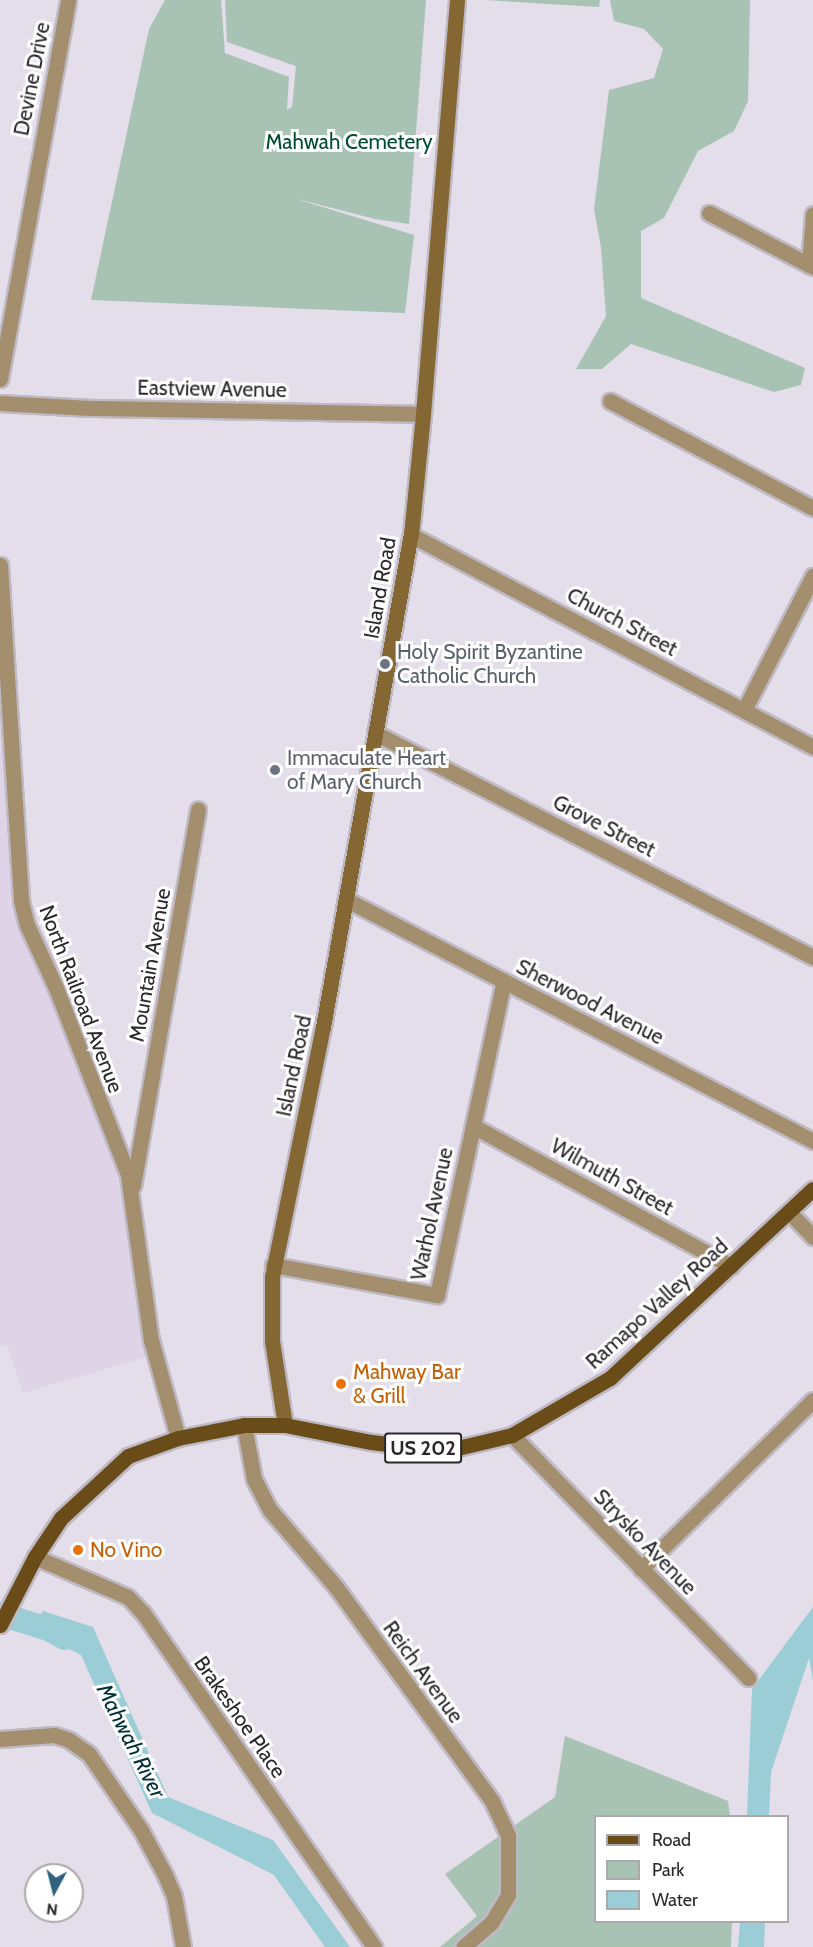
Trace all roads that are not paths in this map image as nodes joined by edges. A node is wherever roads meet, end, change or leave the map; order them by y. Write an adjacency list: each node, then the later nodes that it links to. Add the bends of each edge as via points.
1 (68, 0): 6 (street, Devine Drive)
2 (457, 0): 9 (main road, Island Road)
3 (709, 213): 5 (street)
4 (813, 214): 5 (street)
5 (811, 266)
6 (0, 378)
7 (610, 401): 10 (street)
8 (0, 403): 9 (street, Eastview Avenue)
9 (423, 414): 11 (main road, Island Road)
10 (813, 508)
11 (411, 535): 14 (street, Church Street); 15 (main road, Island Road)
12 (0, 565): 24 (street, North Railroad Avenue, via 21,901 27,925 115,1139 128,1174)
13 (813, 576): 14 (street)
14 (744, 710): 16 (street, Church Street)
15 (375, 733): 18 (main road, Island Road); 19 (street, Grove Street)
16 (813, 747)
17 (198, 810): 24 (street, Mountain Avenue)
18 (347, 900): 20 (street, Sherwood Avenue); 27 (main road, Island Road)
19 (813, 957)
20 (504, 981): 21 (street, Warhol Avenue); 22 (street, Sherwood Avenue)
21 (473, 1126): 27 (street, Warhol Avenue, via 437,1294); 28 (street, Wilmuth Street)
22 (813, 1141)
23 (813, 1189): 25 (main road, Ramapo Valley Road / US 202)
24 (131, 1197): 33 (street, North Railroad Avenue, via 151,1340)
25 (789, 1212): 26 (street); 28 (main road, Ramapo Valley Road / US 202)
26 (813, 1237)
27 (273, 1265): 31 (main road, Island Road, via 272,1341)
28 (731, 1266): 32 (main road, Ramapo Valley Road / US 202, via 610,1378)
29 (813, 1400): 35 (street)
30 (244, 1425): 31 (main road, Ramapo Valley Road / US 202); 33 (main road, Ramapo Valley Road / US 202); 41 (street, Reich Avenue, via 254,1479 270,1510 336,1587 492,1801 508,1836 508,1895 492,1922)
31 (285, 1425): 32 (main road, Ramapo Valley Road / US 202, via 445,1451)
32 (512, 1435): 35 (street, Strysko Avenue)
33 (178, 1438): 34 (main road, Ramapo Valley Road / US 202, via 128,1456 61,1518)
34 (34, 1557): 36 (main road, Ramapo Valley Road / US 202); 40 (street, Brakeshoe Place, via 128,1597 143,1614)
35 (640, 1569): 37 (street, Strysko Avenue)
36 (2, 1621)
37 (748, 1678)
38 (0, 1738): 39 (street, via 54,1735 89,1754 141,1830 165,1875 174,1896)
39 (183, 1947)
40 (374, 1947)
41 (463, 1947)

